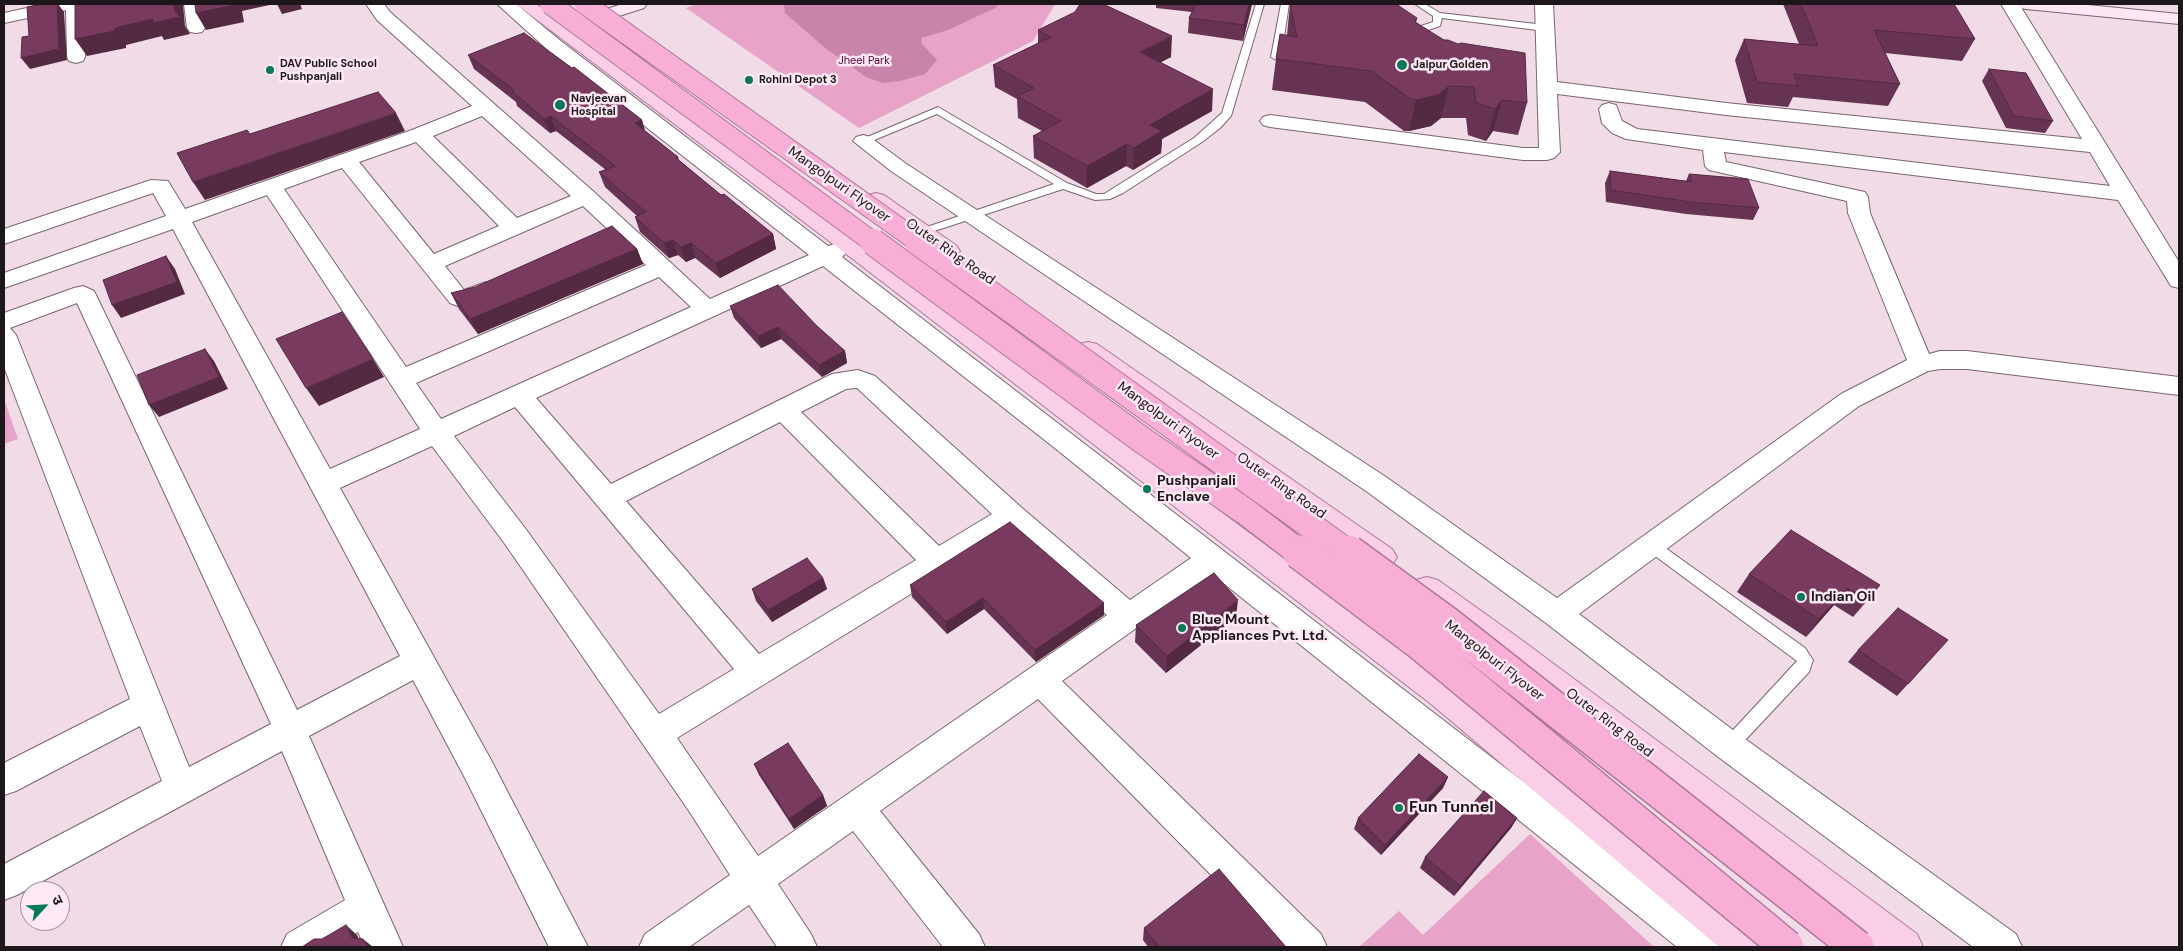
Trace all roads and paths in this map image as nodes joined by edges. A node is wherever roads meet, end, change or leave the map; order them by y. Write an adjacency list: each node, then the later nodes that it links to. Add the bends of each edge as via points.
1 (68, 4): 20 (street)
2 (75, 4): 27 (street)
3 (193, 4): 23 (street)
4 (374, 4): 32 (street, via 383,16)
5 (506, 4): 54 (street, via 555,46)
6 (525, 4): 30 (main road)
7 (550, 4): 98 (highway, Mangolpuri Flyover, bridge, via 1142,440 1246,512 1421,644)
8 (585, 4): 99 (highway, Mangolpuri Flyover, bridge, via 1018,312 1445,622)
9 (638, 4): 18 (street)
10 (1260, 4): 42 (lane, via 1228,114 1216,126 1119,192 1095,197)
11 (1285, 4): 28 (lane)
12 (1395, 4): 25 (lane, via 1389,12 1396,26)
13 (1419, 4): 21 (lane)
14 (1544, 4): 24 (street)
15 (2010, 4): 39 (street)
16 (2026, 4): 17 (street)
17 (2114, 7): 19 (street); 22 (street)
18 (605, 9): 29 (main road, Outer Ring Road)
19 (2179, 9)
20 (8, 13)
21 (1438, 15): 24 (lane); 25 (lane, via 1437,24)
22 (2179, 19)
23 (196, 28)
24 (1545, 28): 31 (street)
25 (1422, 29): 26 (lane)
26 (1408, 36)
27 (76, 57)
28 (1276, 57)
29 (686, 65): 30 (main road); 51 (main road, Outer Ring Road)
30 (638, 89): 54 (main road)
31 (1548, 94): 33 (street); 34 (street, via 1550,152 1542,155); 39 (street)
32 (486, 108): 35 (street); 45 (street)
33 (1608, 109): 37 (street); 38 (street, via 1612,123 1633,135)
34 (1270, 122)
35 (419, 134): 41 (street); 49 (street)
36 (863, 141): 42 (lane, via 938,110); 47 (street)
37 (1877, 142)
38 (1712, 144): 40 (street); 46 (street, via 1716,166)
39 (2098, 147): 44 (street)
40 (1846, 160): 44 (street); 46 (street)
41 (347, 161): 43 (street); 55 (street)
42 (1063, 185): 47 (lane)
43 (272, 187): 48 (street); 64 (street)
44 (2126, 194): 59 (street)
45 (586, 197): 49 (street); 50 (street)
46 (1856, 197): 63 (street, via 1859,213)
47 (971, 215): 51 (lane); 75 (street, via 1376,484)
48 (180, 220): 52 (street, via 160,186 155,186); 58 (street); 69 (street)
49 (514, 228): 55 (street)
50 (622, 229): 53 (street); 56 (street)
51 (922, 232): 100 (main road, Outer Ring Road, via 1508,647)
52 (4, 237)
53 (596, 240)
54 (837, 250): 60 (street); 73 (street); 97 (main road, via 1442,694)
55 (430, 264): 57 (street, via 458,298 474,296)
56 (662, 267): 60 (street); 64 (street)
57 (509, 280)
58 (4, 281)
59 (2179, 281)
60 (708, 309): 66 (street)
61 (4, 322): 81 (street, via 74,296 86,296)
62 (4, 335): 80 (street)
63 (1921, 364): 65 (street, via 1967,360); 72 (street, via 1850,400)
64 (401, 379): 68 (street)
65 (2179, 386)
66 (519, 395): 68 (street); 70 (street)
67 (783, 410): 70 (street); 71 (street, via 841,380 866,382); 74 (street)
68 (436, 432): 69 (street); 82 (street, via 515,536)
69 (323, 484): 77 (street)
70 (608, 498): 78 (street)
71 (1012, 516): 74 (street); 76 (street)
72 (1652, 546): 75 (street); 83 (lane, via 1805,660)
73 (1214, 558): 76 (street); 96 (street)
74 (938, 563): 78 (street)
75 (1557, 614): 83 (street)
76 (1130, 617): 79 (street)
77 (420, 661): 81 (street); 91 (street)
78 (755, 672): 82 (street)
79 (1040, 680): 86 (street); 95 (street)
80 (149, 705): 84 (street); 85 (street)
81 (290, 730): 85 (street); 89 (street)
82 (655, 734): 87 (street)
83 (1730, 746): 101 (street)
84 (4, 780)
85 (182, 788): 88 (street)
86 (856, 808): 87 (street); 94 (street)
87 (753, 881): 92 (street); 93 (street)
88 (4, 883)
89 (378, 934): 90 (street, via 365,915 357,914)
90 (300, 947)
91 (569, 947)
92 (658, 947)
93 (798, 947)
94 (966, 947)
95 (1308, 947)
96 (1705, 947)
97 (1747, 947)
98 (1787, 947)
99 (1857, 947)
100 (1904, 947)
101 (2003, 947)

